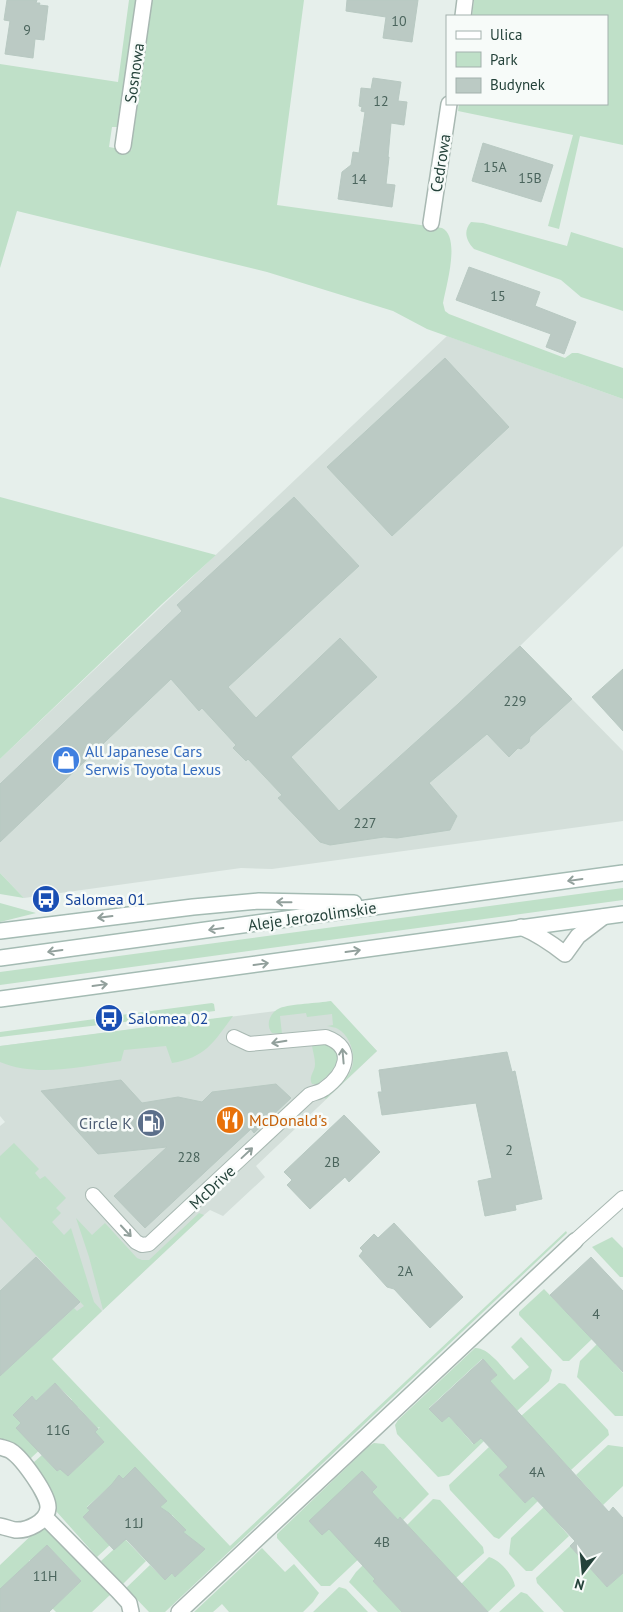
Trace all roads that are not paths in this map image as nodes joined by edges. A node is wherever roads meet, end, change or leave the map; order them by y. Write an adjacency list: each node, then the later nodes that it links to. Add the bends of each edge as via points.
1 (144, 0): 5 (main road, Sosnowa)
2 (465, 0): 3 (main road)
3 (462, 15)
4 (449, 105): 6 (main road, Cedrowa)
5 (124, 146)
6 (431, 223)
7 (623, 873): 8 (main road, Aleje Jerozolimskie, one-way to 8)
8 (403, 904): 12 (main road, one-way to 12, via 259,901); 13 (main road, Aleje Jerozolimskie, one-way to 13)
9 (623, 914): 10 (main road)
10 (603, 917): 11 (main road); 11 (main road, via 578,936 565,954 548,940)
11 (521, 928): 14 (main road, one-way to 11)
12 (0, 931)
13 (0, 958)
14 (0, 999)
15 (234, 1037): 16 (lane, McDrive, one-way to 15, via 136,1242 149,1244 309,1095 323,1090 333,1081 340,1074 345,1056 342,1046 326,1037 249,1044)
16 (93, 1195)
17 (623, 1198): 18 (lane)
18 (575, 1241): 23 (main road)
19 (0, 1447): 20 (main road, via 11,1451 32,1474 45,1495 48,1508)
20 (44, 1517): 21 (main road, via 31,1527 16,1530); 22 (main road, via 129,1603)
21 (0, 1526)
22 (131, 1612)
23 (179, 1612)

